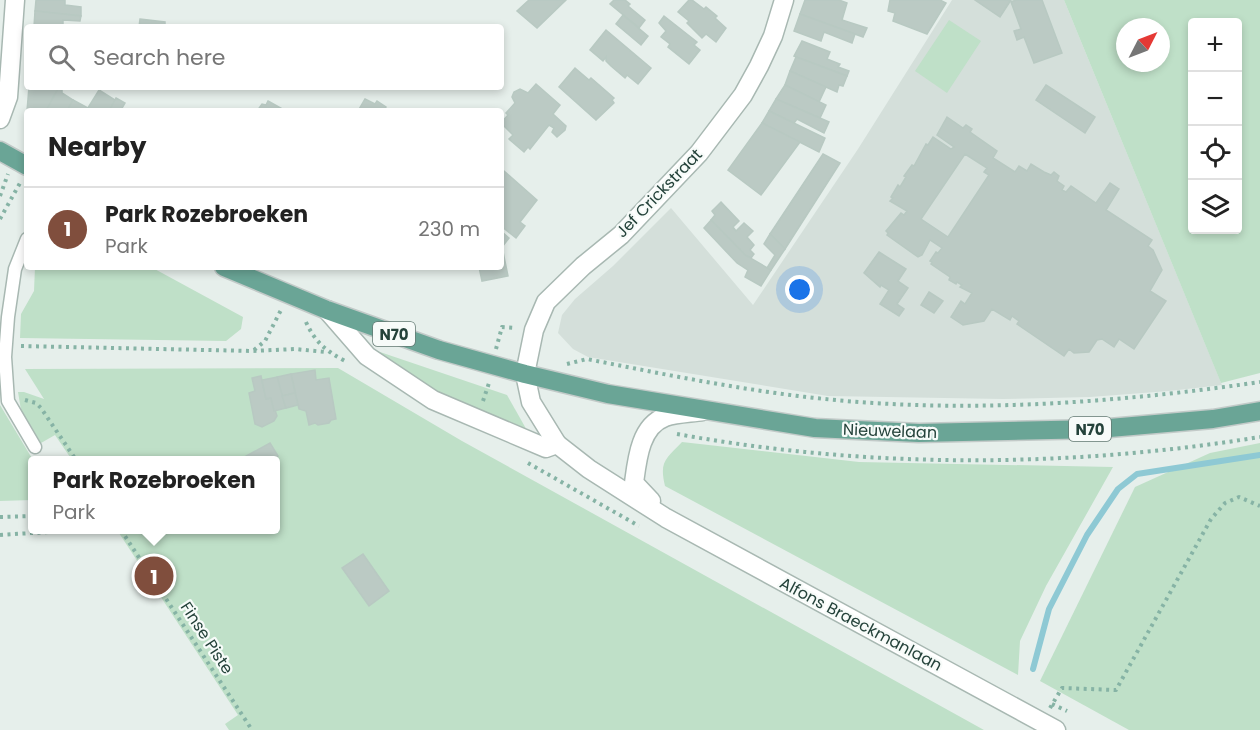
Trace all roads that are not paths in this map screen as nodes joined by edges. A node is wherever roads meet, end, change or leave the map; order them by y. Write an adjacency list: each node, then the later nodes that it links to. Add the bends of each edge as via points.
1 (15, 0): 3 (street, via 8,97)
2 (784, 0): 9 (street, Jef Crickstraat, via 773,36 743,95 699,153 621,235 546,302 534,330)
3 (0, 119)
4 (0, 151): 5 (main road)
5 (24, 171)
6 (24, 246): 13 (lane, via 15,269 5,346 8,401)
7 (231, 270): 8 (main road, N70)
8 (327, 310): 9 (main road, N70, via 440,350); 12 (street, Alfons Braeckmanlaan, via 367,357 433,400 546,448)
9 (525, 374): 10 (main road, Nieuwelaan / N70); 12 (street, Alfons Braeckmanlaan, via 531,402)
10 (704, 411): 11 (main road, Nieuwelaan / N70, via 816,428 919,433 1098,429); 14 (street, Alfons Braeckmanlaan, via 663,417 646,432 634,483)
11 (1260, 411)
12 (556, 444): 14 (street, Alfons Braeckmanlaan)
13 (35, 447)
14 (666, 518): 15 (street, Alfons Braeckmanlaan)
15 (1056, 730)

